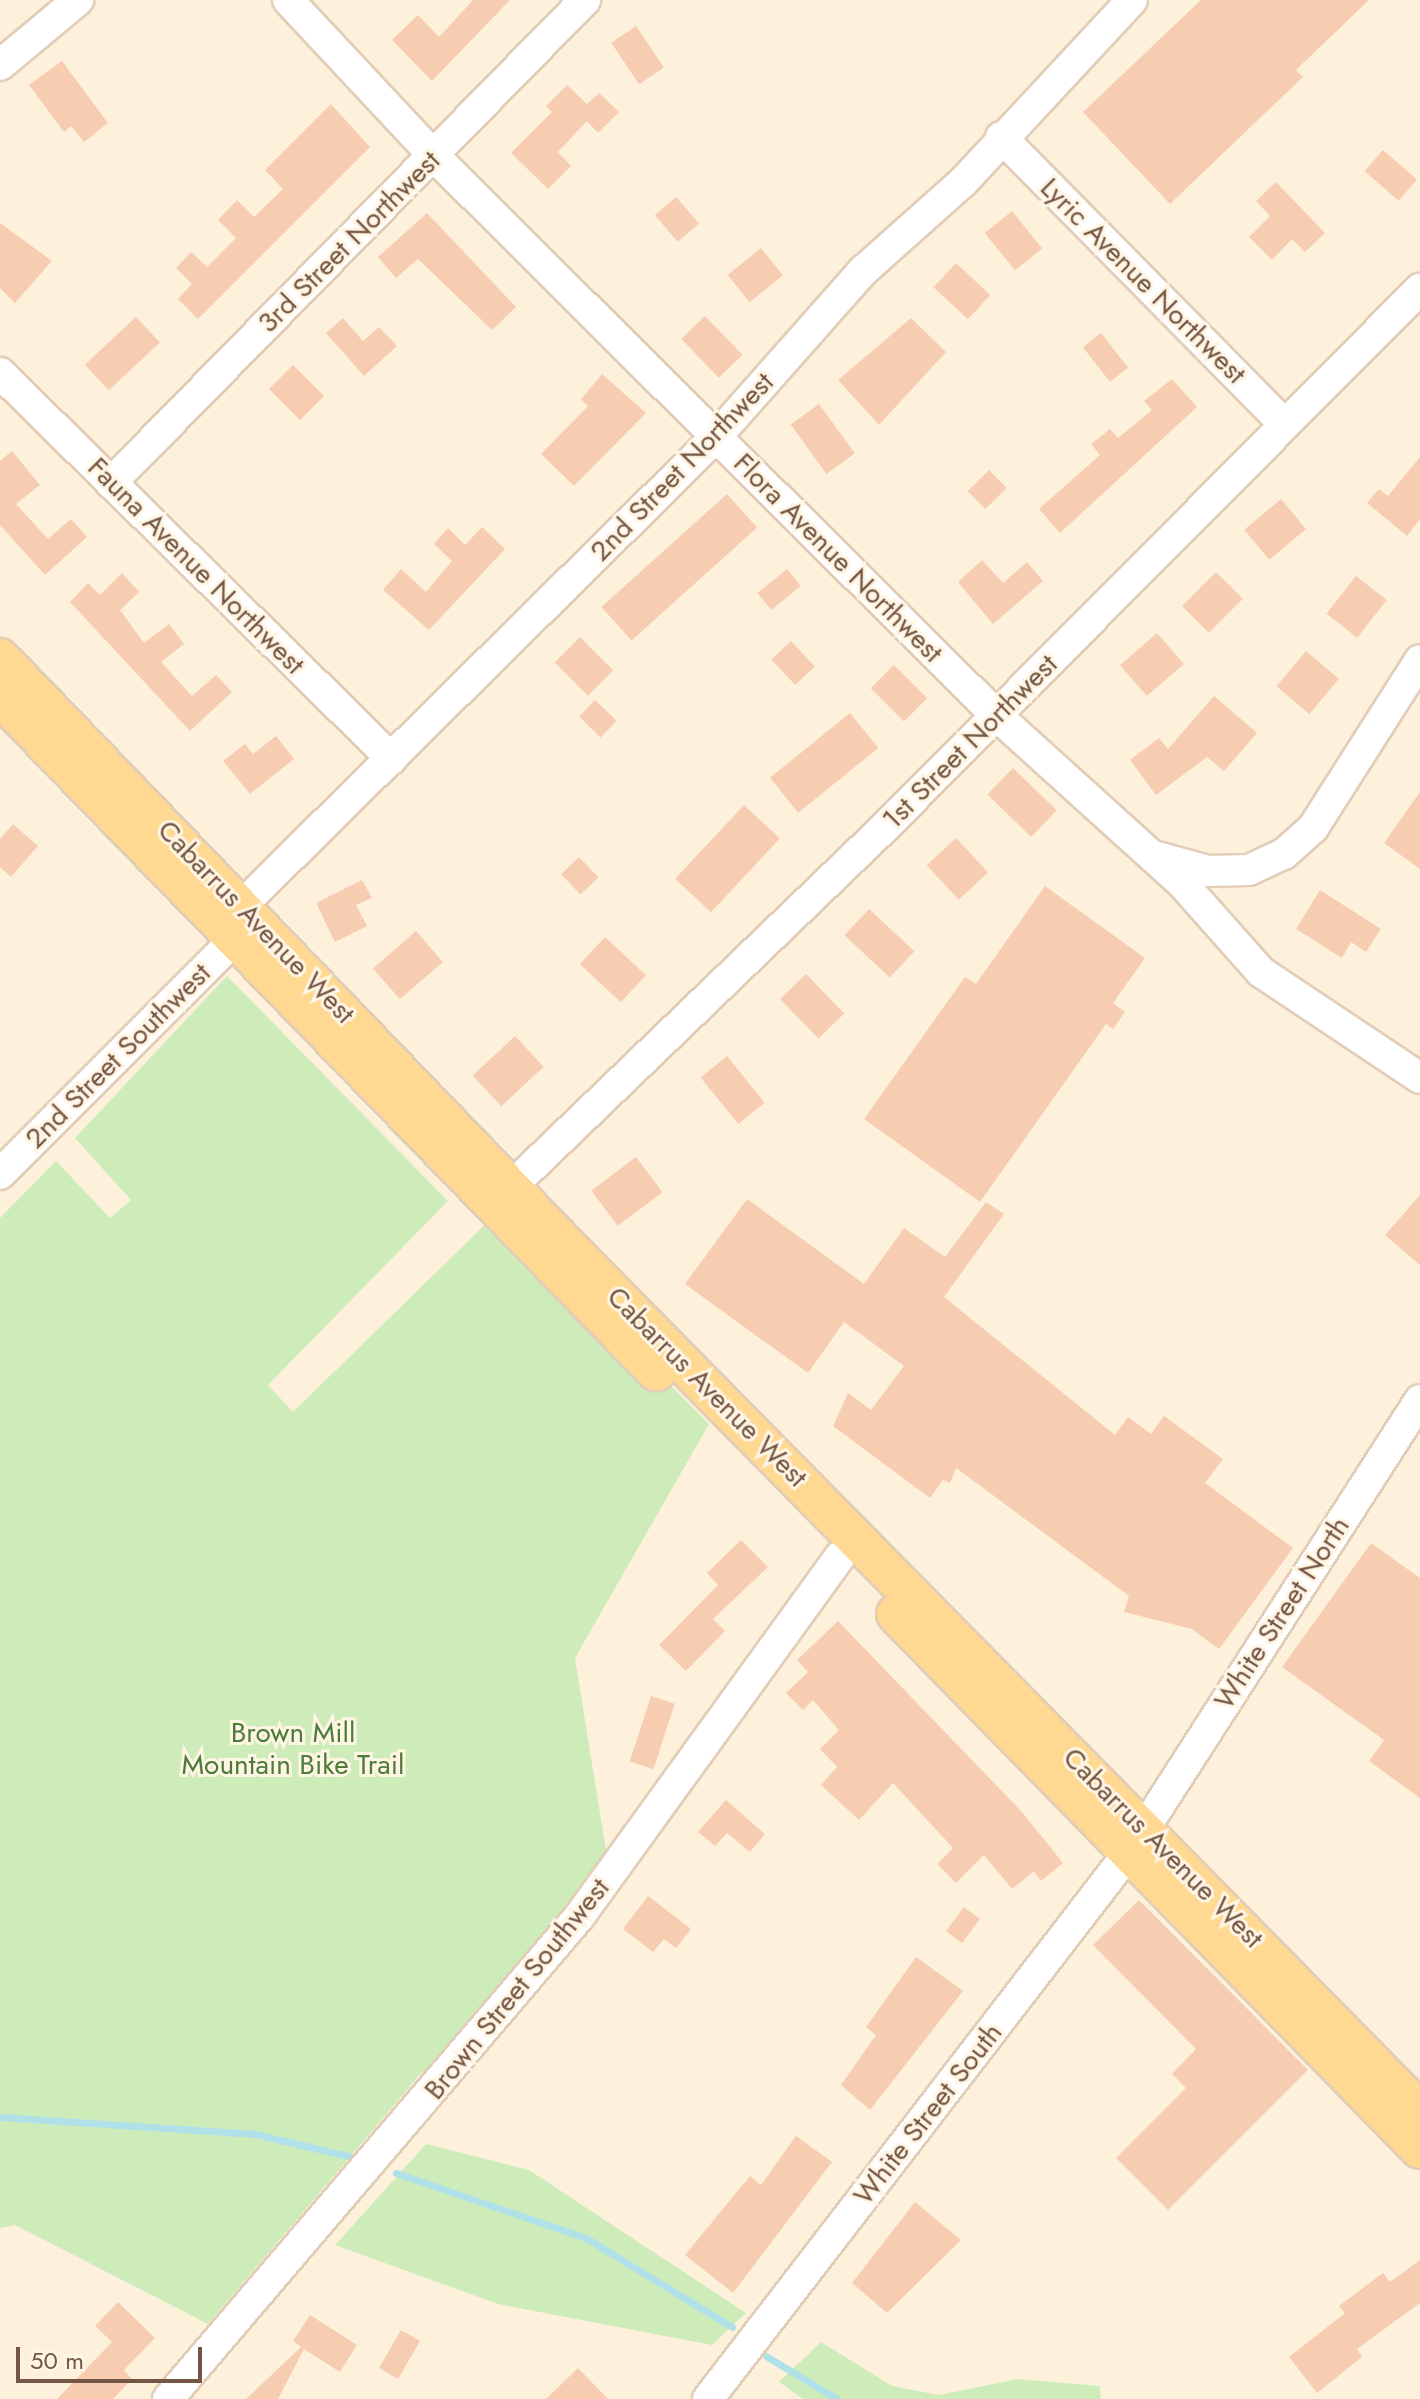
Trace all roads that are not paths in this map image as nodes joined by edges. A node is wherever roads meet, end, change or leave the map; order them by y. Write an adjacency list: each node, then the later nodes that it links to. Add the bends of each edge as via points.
1 (78, 0): 5 (street)
2 (288, 0): 7 (street, Flora Avenue Northwest)
3 (585, 0): 7 (street, 3rd Street Northwest)
4 (1132, 0): 6 (street, 2nd Street Northwest)
5 (0, 65)
6 (1001, 137): 10 (street, Lyric Avenue Northwest); 11 (street, 2nd Street Northwest, via 863,271)
7 (434, 156): 11 (street, Flora Avenue Northwest); 12 (street, 3rd Street Northwest)
8 (1420, 289): 10 (street, 1st Street Northwest)
9 (0, 373): 12 (street, Fauna Avenue Northwest)
10 (1285, 425): 18 (street, 1st Street Northwest)
11 (716, 437): 18 (street, Flora Avenue Northwest); 19 (street, 2nd Street Northwest)
12 (111, 483): 19 (street, Fauna Avenue Northwest)
13 (0, 658): 17 (main road, Cabarrus Avenue West)
14 (1420, 660): 20 (street, via 1313,828 1284,854)
15 (0, 677): 17 (street)
16 (0, 697): 21 (main road, Cabarrus Avenue West)
17 (53, 715): 21 (main road, Cabarrus Avenue West)
18 (996, 715): 20 (street, Flora Avenue Northwest, via 1151,856); 24 (street, 1st Street Northwest)
19 (392, 759): 21 (street, 2nd Street Northwest)
20 (1198, 884): 22 (street, Flora Avenue Northwest, via 1261,972)
21 (233, 923): 23 (street, 2nd Street Southwest); 24 (main road, Cabarrus Avenue West); 26 (main road, Cabarrus Avenue West)
22 (1420, 1078)
23 (0, 1174)
24 (511, 1187): 27 (main road, Cabarrus Avenue West)
25 (1420, 1400): 27 (street, White Street North)
26 (840, 1557): 27 (main road, Cabarrus Avenue West); 30 (street, Brown Street Southwest, via 579,1917)
27 (1137, 1839): 28 (main road, Cabarrus Avenue West); 29 (main road, Cabarrus Avenue West); 31 (street, White Street South)
28 (1420, 2111)
29 (1420, 2149)
30 (168, 2399)
31 (708, 2399)

